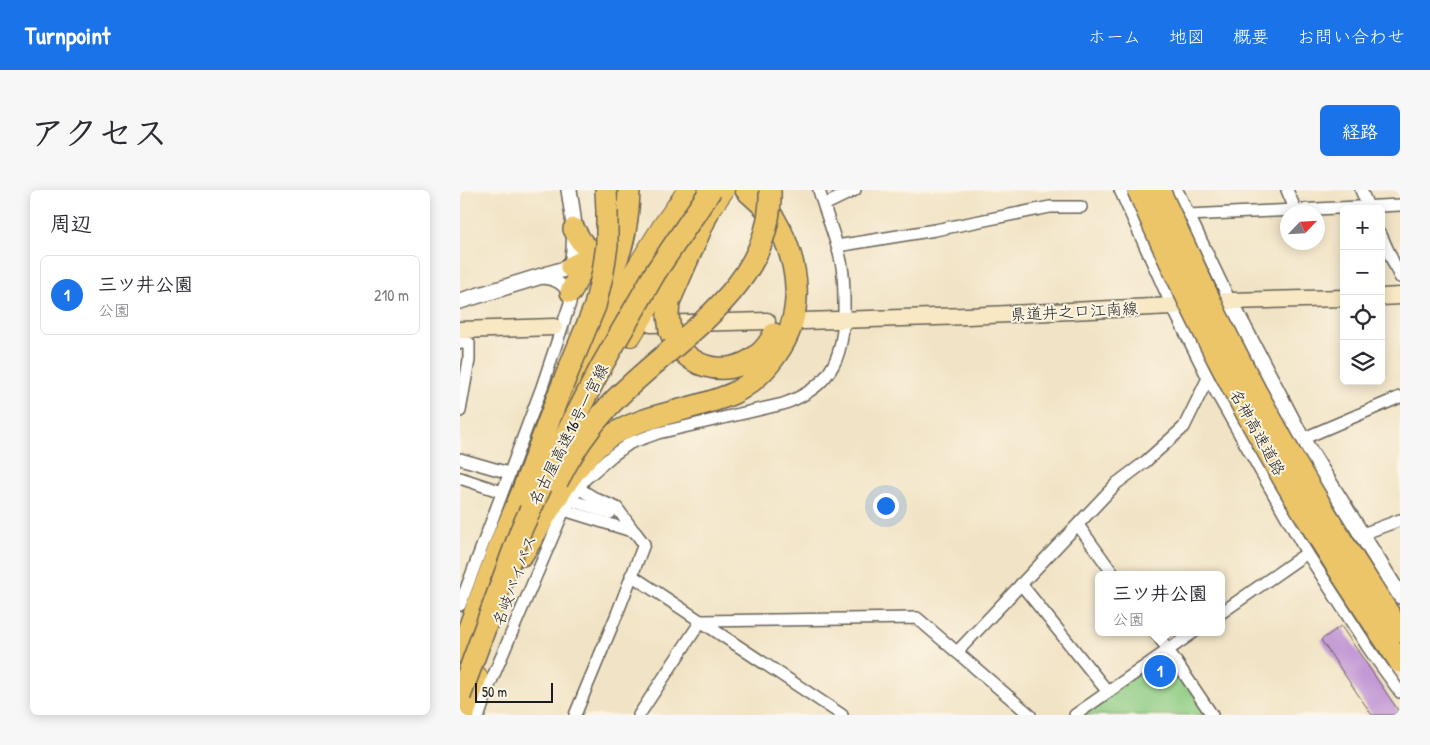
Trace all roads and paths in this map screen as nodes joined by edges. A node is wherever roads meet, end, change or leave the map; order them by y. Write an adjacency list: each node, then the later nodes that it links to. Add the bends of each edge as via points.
1 (569, 190): 29 (street)
2 (606, 190): 58 (highway, bridge, via 607,245 596,306 556,401)
3 (688, 190): 58 (highway, 名岐バイパス, via 619,296)
4 (694, 190): 58 (highway, 名古屋高速16号一宮線, bridge, via 642,268)
5 (724, 190): 18 (highway, 名岐バイパス)
6 (730, 190): 33 (highway)
7 (746, 190): 33 (highway, via 774,218)
8 (770, 190): 73 (highway, bridge, via 762,243 740,281 712,314 629,386 589,431 559,478 517,570)
9 (819, 190): 19 (street)
10 (855, 190): 19 (street)
11 (1120, 190): 43 (street)
12 (1138, 190): 84 (highway, 名神高速道路, bridge, via 1217,358 1282,476)
13 (1159, 190): 77 (highway, 名神高速道路, bridge, via 1255,390 1342,541)
14 (1177, 190): 28 (street)
15 (1287, 190): 20 (street)
16 (1361, 190): 21 (street)
17 (629, 199): 32 (highway, via 616,237); 58 (highway, via 626,234 612,272)
18 (711, 199): 47 (highway); 68 (highway, 名岐バイパス, via 601,386 557,474); 73 (highway, 名古屋高速16号一宮線, bridge, via 655,274 606,359 558,448)
19 (824, 205): 31 (street)
20 (1293, 205)
21 (1368, 205)
22 (1400, 205): 23 (street)
23 (1385, 206)
24 (1081, 207): 31 (street, via 1050,207)
25 (1340, 209): 26 (street)
26 (1325, 210)
27 (1280, 212): 28 (street)
28 (1188, 215): 42 (street)
29 (574, 229): 32 (highway, via 588,249); 34 (street)
30 (1385, 244): 35 (street)
31 (837, 246): 46 (street, via 842,267)
32 (597, 253): 34 (highway); 37 (highway, via 579,275)
33 (784, 253): 47 (highway, via 785,297 781,318 759,355 740,366 714,369 689,358); 68 (highway, via 795,271 795,313 791,330 769,365 758,377 735,392 707,404 654,416 606,440 577,467)
34 (572, 267): 36 (street); 37 (street)
35 (1400, 277)
36 (538, 278): 37 (street, via 552,278); 41 (street)
37 (571, 294): 58 (street)
38 (1400, 296): 39 (main road)
39 (1385, 297)
40 (1340, 298): 42 (main road, 県道井之口江南線)
41 (460, 301)
42 (1230, 301): 43 (main road, 県道井之口江南線); 54 (street)
43 (1172, 306): 46 (main road, 県道井之口江南線); 51 (street)
44 (767, 321): 47 (main road)
45 (804, 321): 46 (main road, 県道井之口江南線)
46 (844, 321): 59 (street, via 837,360 828,375 794,401 658,433 630,443 613,454)
47 (663, 324)
48 (554, 327): 49 (main road)
49 (460, 330)
50 (460, 342): 53 (street, via 469,343)
51 (1208, 378): 64 (street, via 1184,427 1117,483); 67 (street)
52 (1400, 397): 54 (street)
53 (460, 410)
54 (1302, 439): 66 (street)
55 (460, 459): 58 (street)
56 (460, 464): 58 (street)
57 (460, 478): 58 (street)
58 (510, 485): 74 (street); 80 (highway, 名岐バイパス); 82 (highway, 名古屋高速16号一宮線, via 504,535)
59 (578, 488): 61 (street); 62 (street, via 616,508)
60 (576, 502): 62 (street)
61 (564, 510): 65 (street); 89 (street)
62 (624, 520): 65 (street)
63 (1400, 520): 66 (street)
64 (1078, 525): 69 (street); 71 (street)
65 (635, 532): 70 (street, via 644,544)
66 (1360, 535): 72 (street)
67 (1307, 553): 75 (street); 86 (street)
68 (522, 555): 88 (highway, 名岐バイパス)
69 (1111, 571)
70 (631, 575): 76 (street); 90 (street)
71 (1021, 584): 83 (street); 85 (street)
72 (1400, 596)
73 (494, 598): 87 (highway, 名古屋高速16号一宮線, bridge)
74 (460, 605)
75 (1225, 610)
76 (701, 620): 83 (street, via 917,618); 91 (street); 92 (street)
77 (1400, 631)
78 (1159, 636): 81 (street)
79 (1188, 636): 81 (street)
80 (460, 644)
81 (1168, 650): 85 (street); 95 (street)
82 (460, 652)
83 (956, 652): 93 (street)
84 (1400, 662)
85 (1108, 692): 94 (street)
86 (1400, 692)
87 (460, 696)
88 (464, 715)
89 (479, 715)
90 (575, 715)
91 (639, 715)
92 (842, 715)
93 (1030, 715)
94 (1075, 715)
95 (1212, 715)

